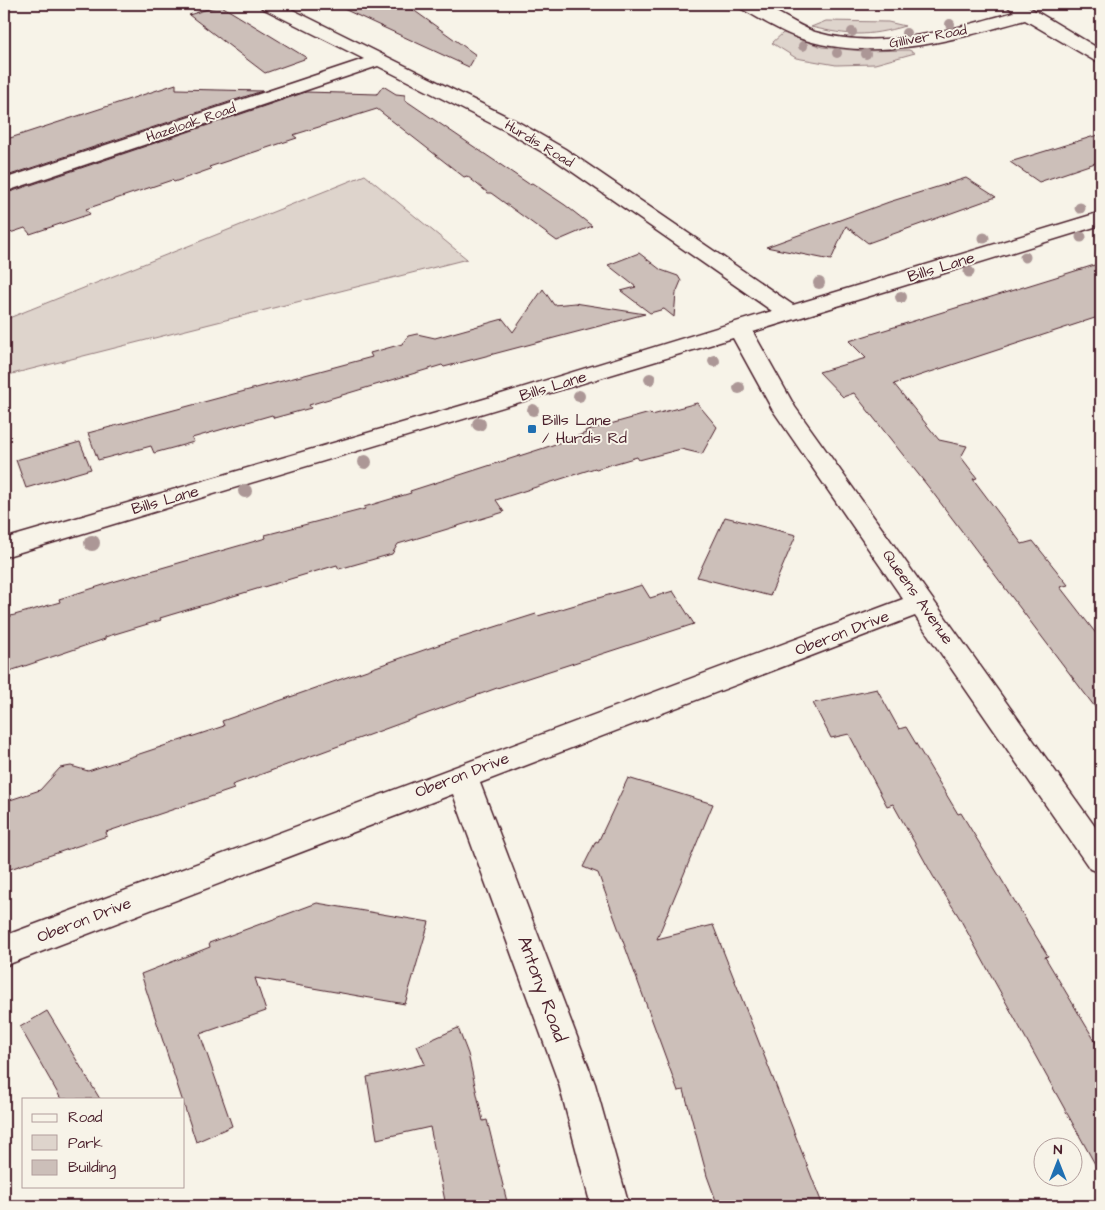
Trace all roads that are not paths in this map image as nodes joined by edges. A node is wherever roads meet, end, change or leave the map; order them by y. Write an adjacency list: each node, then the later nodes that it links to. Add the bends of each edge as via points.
1 (268, 4): 5 (street, Hurdis Road)
2 (746, 4): 3 (street, Gilliver Road, via 811,36 861,45 918,41)
3 (1020, 9): 4 (street)
4 (1101, 57)
5 (379, 60): 6 (street, Hazeloak Road); 8 (street, Hurdis Road, via 558,153)
6 (4, 186)
7 (1101, 218): 8 (street, Bills Lane)
8 (791, 314): 9 (street, Bills Lane)
9 (740, 329): 10 (street, Bills Lane); 11 (street, Queens Avenue, via 784,409)
10 (4, 548)
11 (922, 602): 12 (street, Oberon Drive); 13 (street, Queens Avenue)
12 (462, 776): 14 (street, Oberon Drive); 15 (street, Antony Road, via 577,1084)
13 (1101, 860)
14 (4, 951)
15 (610, 1206)

